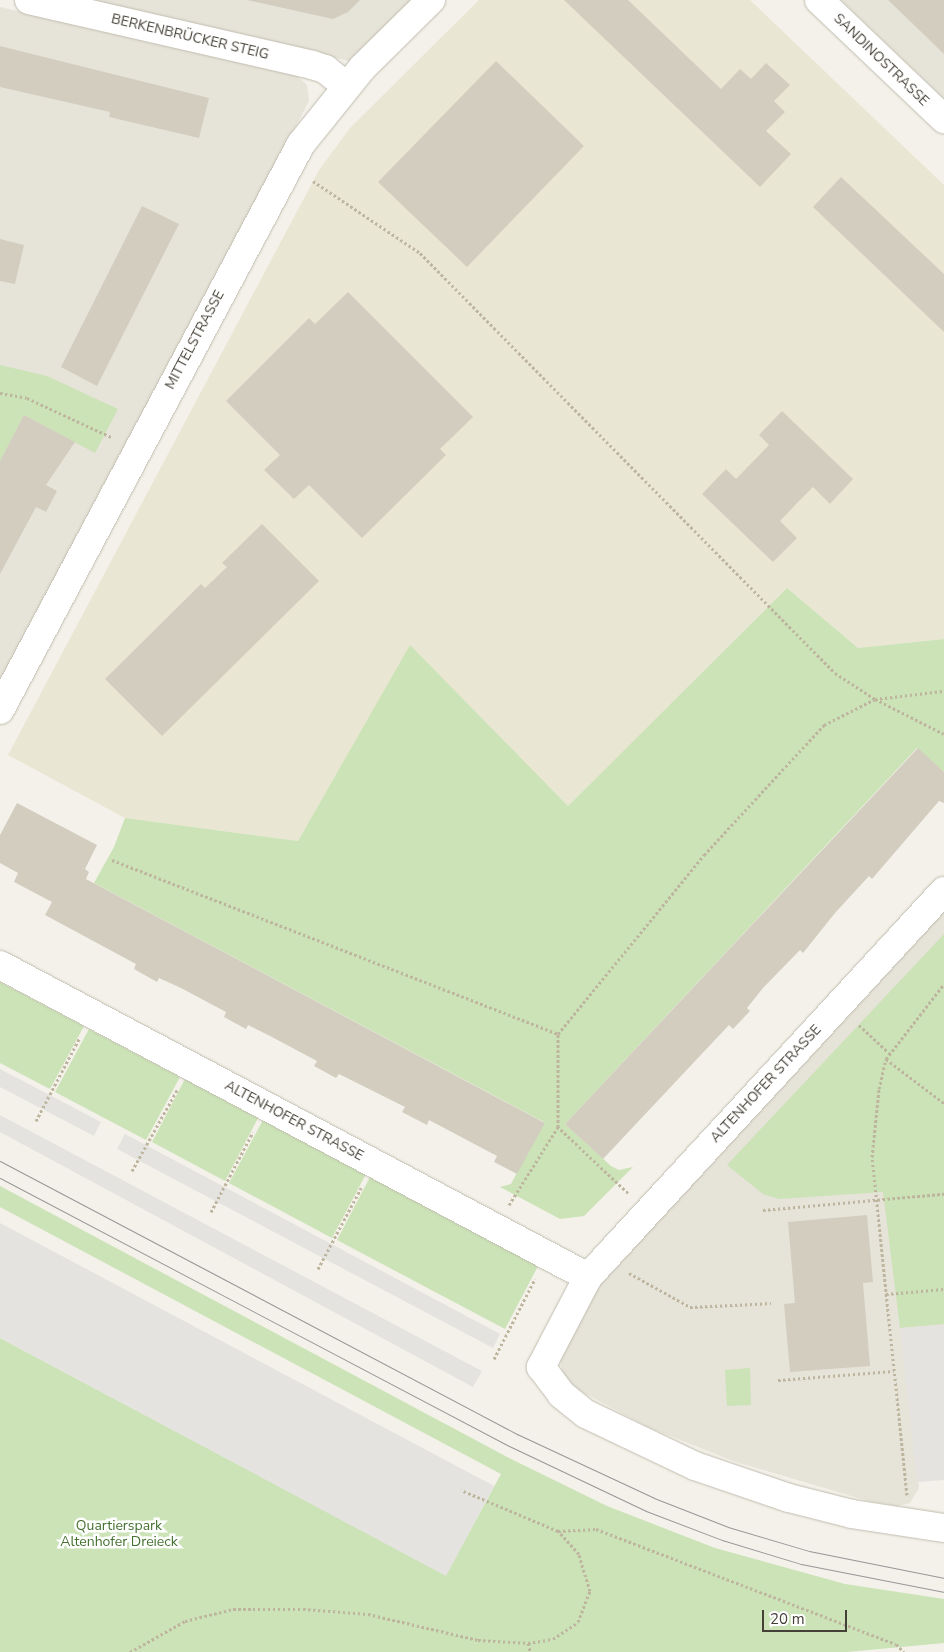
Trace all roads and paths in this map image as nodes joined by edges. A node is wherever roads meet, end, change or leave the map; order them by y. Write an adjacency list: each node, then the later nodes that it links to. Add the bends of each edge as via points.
1 (29, 0): 4 (street, BERKENBRÜCKER STEIG, via 312,65 325,69)
2 (431, 0): 4 (street, MITTELSTRASSE)
3 (819, 0): 5 (street, SANDINOSTRASSE)
4 (346, 86): 11 (street, MITTELSTRASSE, via 301,144 267,205)
5 (944, 119)
6 (308, 179): 10 (path, via 420,252 835,672)
7 (0, 393): 8 (path, via 27,398)
8 (112, 437)
9 (944, 691): 10 (path)
10 (875, 699): 12 (path); 18 (path, via 824,725 704,855)
11 (0, 710)
12 (944, 734)
13 (112, 860): 18 (path)
14 (944, 891): 30 (street, ALTENHOFER STRASSE)
15 (0, 966): 17 (street, ALTENHOFER STRASSE)
16 (944, 984): 19 (path)
17 (92, 1014): 20 (street, ALTENHOFER STRASSE); 23 (path)
18 (558, 1034): 24 (path)
19 (886, 1059): 21 (path); 29 (path, via 879,1089 872,1157)
20 (192, 1067): 22 (street, ALTENHOFER STRASSE); 26 (path)
21 (944, 1103)
22 (266, 1107): 25 (street, ALTENHOFER STRASSE); 32 (path)
23 (36, 1121)
24 (558, 1127): 27 (path); 30 (path)
25 (372, 1163): 33 (street, ALTENHOFER STRASSE); 34 (path)
26 (132, 1170)
27 (521, 1183)
28 (944, 1194): 29 (path)
29 (877, 1202): 31 (path); 38 (path)
30 (647, 1210): 36 (street, ALTENHOFER STRASSE)
31 (763, 1210)
32 (211, 1212)
33 (547, 1256): 36 (street, ALTENHOFER STRASSE); 40 (path)
34 (318, 1269)
35 (622, 1269): 39 (path, via 690,1307)
36 (588, 1277): 45 (street, ALTENHOFER STRASSE, via 541,1367 561,1394 586,1414 695,1466 789,1498 852,1514)
37 (944, 1288): 38 (path)
38 (886, 1294): 41 (path)
39 (771, 1303)
40 (494, 1359)
41 (894, 1371): 42 (path); 44 (path)
42 (778, 1380)
43 (461, 1490): 46 (path)
44 (907, 1498)
45 (944, 1528)
46 (558, 1531): 47 (path, via 579,1554 590,1592 578,1622 553,1639); 50 (path, via 596,1528 896,1644)
47 (528, 1643): 48 (path, via 478,1640 368,1614 303,1609 233,1609 185,1621); 49 (path)
48 (130, 1652)
49 (530, 1652)
50 (904, 1652)

